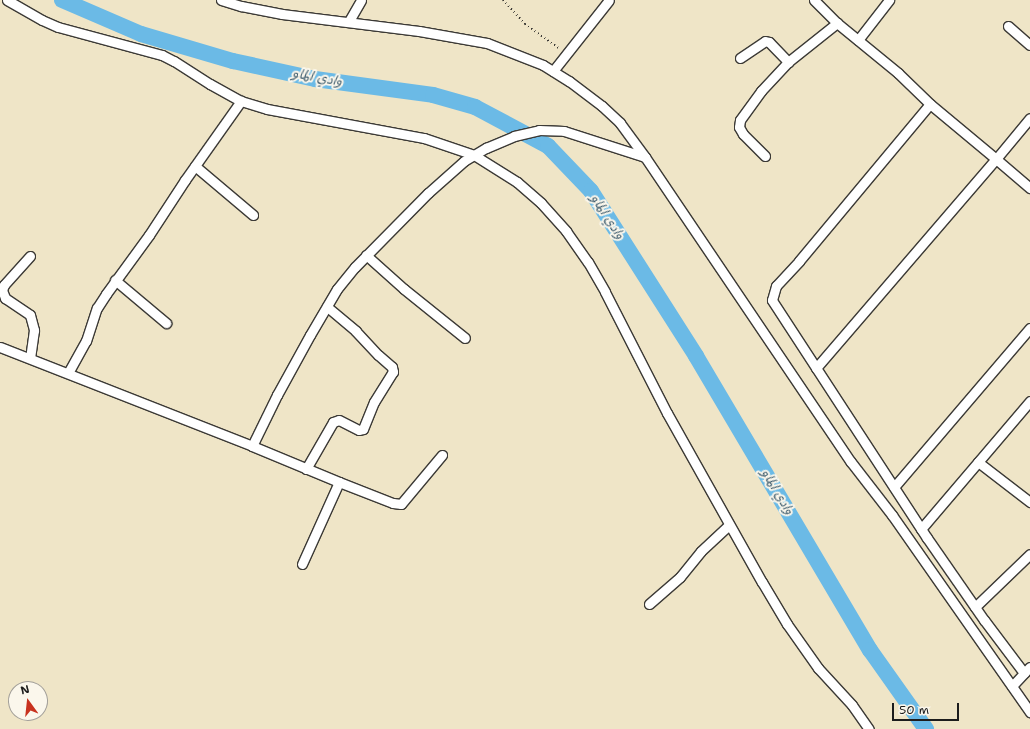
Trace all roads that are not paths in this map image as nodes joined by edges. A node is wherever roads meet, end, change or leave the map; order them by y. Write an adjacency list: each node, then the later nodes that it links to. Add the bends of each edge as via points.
1 (8, 0): 15 (street, via 58,27 162,55)
2 (220, 0): 7 (street, via 269,12)
3 (609, 0): 14 (street)
4 (814, 0): 8 (street)
5 (889, 0): 10 (street)
6 (360, 1): 7 (street)
7 (349, 21): 14 (street, via 486,43 530,59)
8 (837, 23): 10 (street); 13 (street)
9 (1008, 26): 11 (street)
10 (858, 40): 16 (street)
11 (1030, 45)
12 (740, 58): 13 (street, via 765,41)
13 (788, 62): 19 (street, via 761,91 740,120 739,127 743,134)
14 (553, 71): 20 (street, via 602,106 624,128)
15 (241, 101): 18 (street, via 267,109 424,138); 22 (street)
16 (930, 104): 21 (street); 34 (street, via 773,292 772,300 776,308)
17 (1030, 118): 21 (street)
18 (474, 155): 20 (street, via 514,136 539,130 571,133); 26 (street, via 428,193); 44 (street, via 517,182 541,203 571,237 605,292 667,413)
19 (765, 156)
20 (645, 157): 51 (street, via 851,462 892,515)
21 (996, 159): 23 (street); 34 (street)
22 (195, 166): 24 (street); 27 (street)
23 (1030, 188)
24 (253, 216)
25 (30, 256): 33 (street, via 2,290 5,298 30,315 34,330)
26 (366, 256): 28 (street, via 346,278); 31 (street)
27 (115, 280): 29 (street); 35 (street, via 97,308 86,340)
28 (327, 307): 37 (street, via 276,395); 40 (street, via 356,331 394,372 374,402 363,429 359,430 339,420 333,422)
29 (166, 323)
30 (1030, 328): 42 (street)
31 (465, 338)
32 (0, 347): 33 (street)
33 (30, 358): 35 (street)
34 (816, 368): 42 (street)
35 (68, 373): 37 (street)
36 (1030, 401): 39 (street)
37 (252, 446): 40 (street)
38 (442, 455): 41 (street, via 401,504 392,503)
39 (978, 462): 43 (street); 45 (street)
40 (306, 469): 41 (street)
41 (338, 482): 47 (street)
42 (894, 487): 45 (street)
43 (1030, 502)
44 (730, 525): 48 (street, via 701,551 680,577); 53 (street, via 787,624 818,668 852,705)
45 (921, 529): 49 (street)
46 (1030, 554): 49 (street)
47 (302, 564)
48 (649, 604)
49 (975, 607): 50 (street)
50 (1027, 670): 51 (street)
51 (1012, 686): 52 (street)
52 (1030, 712)
53 (869, 729)

